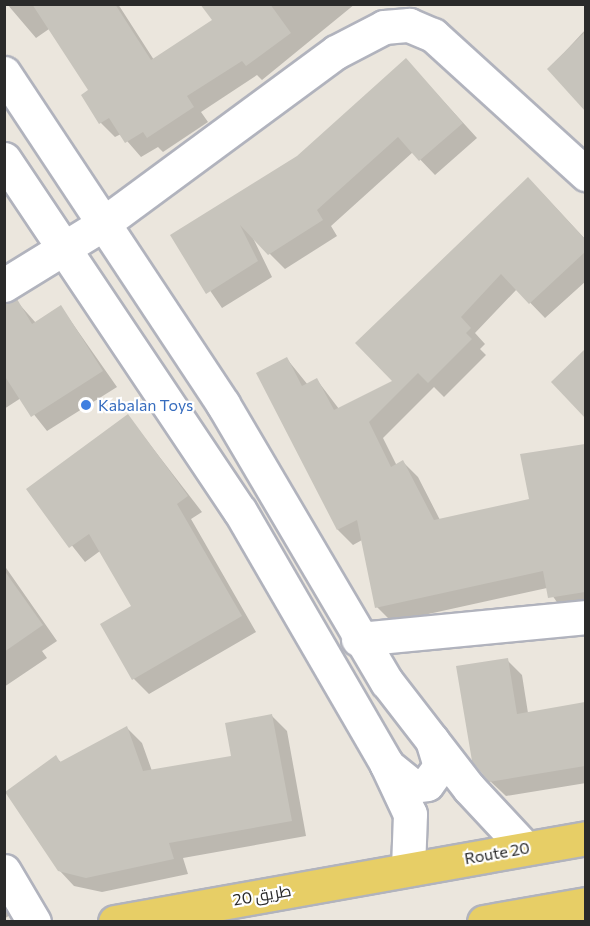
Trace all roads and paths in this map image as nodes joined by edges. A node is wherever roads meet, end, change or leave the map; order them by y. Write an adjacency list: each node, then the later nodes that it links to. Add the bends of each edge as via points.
1 (4, 73): 4 (street)
2 (4, 159): 5 (street)
3 (585, 174): 4 (street, via 433,35 401,24 384,27 336,52)
4 (100, 226): 5 (street); 8 (street, via 223,404)
5 (65, 248): 6 (street); 10 (street, via 240,511)
6 (4, 285)
7 (585, 617): 8 (street)
8 (358, 639): 9 (street)
9 (432, 740): 10 (street, via 440,766 427,784 412,786); 12 (street)
10 (386, 763): 13 (street, via 410,814)
11 (585, 838): 12 (main road, Route 20)
12 (525, 848): 13 (main road, Route 20)
13 (408, 868): 17 (main road, طريق 20)
14 (4, 871): 16 (street)
15 (585, 904): 18 (main road)
16 (34, 921)
17 (115, 921)
18 (484, 921)

